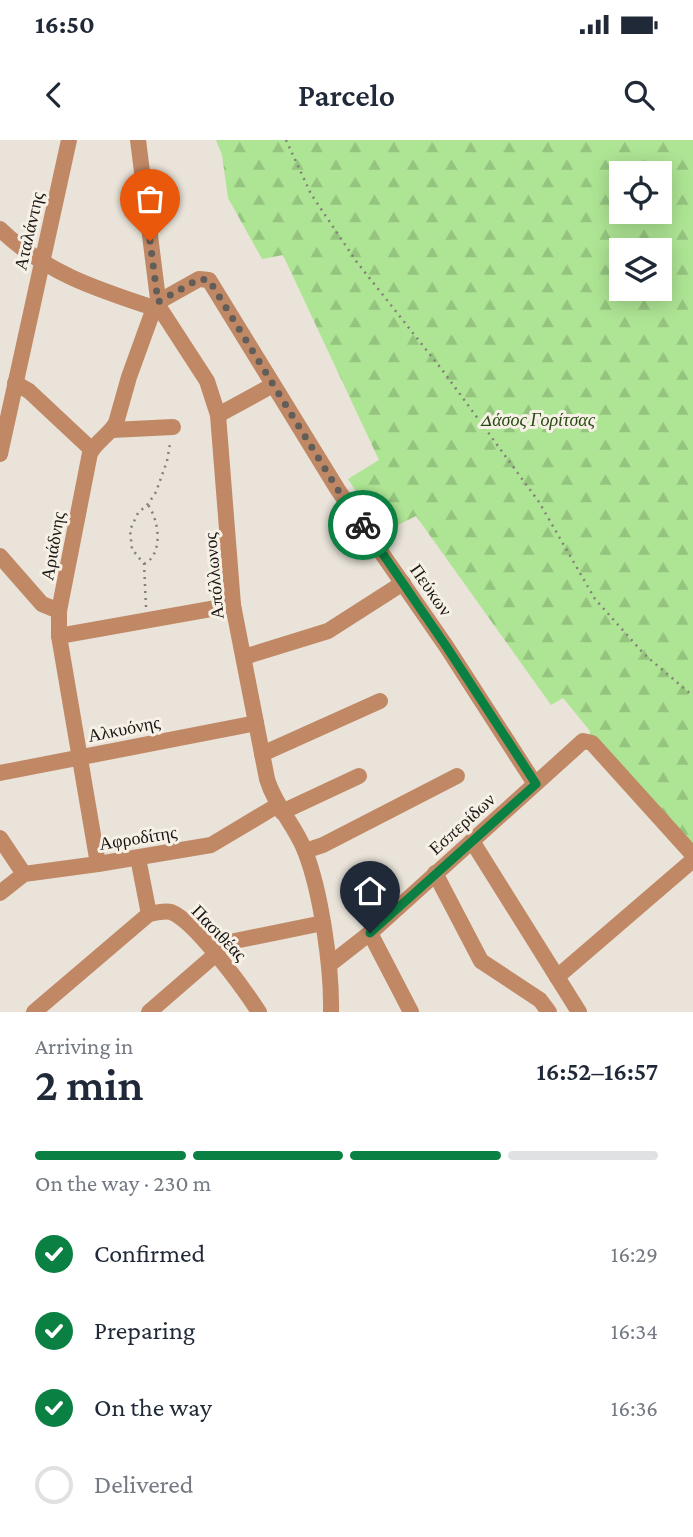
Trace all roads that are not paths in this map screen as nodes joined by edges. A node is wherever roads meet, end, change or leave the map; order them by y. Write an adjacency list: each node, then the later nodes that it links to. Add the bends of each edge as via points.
1 (69, 140): 4 (street, Αταλάντης)
2 (138, 140): 5 (street, Απόλλωνος)
3 (0, 229): 4 (street)
4 (41, 262): 5 (street, via 75,279); 6 (street, Αταλάντης)
5 (156, 305): 7 (street, Πεύκων, via 199,279 209,280); 8 (street, Απόλλωνος, via 207,382); 10 (street)
6 (15, 383): 11 (street); 12 (street, Αταλάντης)
7 (273, 385): 8 (street); 14 (street, Πεύκων)
8 (218, 415): 15 (street, Απόλλωνος)
9 (173, 427): 10 (street)
10 (112, 430): 11 (street)
11 (92, 450): 16 (street, Αριάδνης)
12 (0, 454)
13 (0, 556): 16 (street, via 42,604)
14 (403, 583): 18 (street, via 328,631); 26 (street, Πεύκων)
15 (233, 605): 17 (street); 18 (street, Απόλλωνος)
16 (59, 611): 17 (street, Αριάδνης)
17 (59, 636): 22 (street, Αριάδνης)
18 (244, 657): 20 (street, Απόλλωνος)
19 (380, 701): 21 (street)
20 (256, 723): 21 (street, Απόλλωνος); 22 (street, Αλκυόνης)
21 (262, 754): 27 (street, Απόλλωνος)
22 (80, 757): 23 (street, Αλκυόνης); 33 (street, Αριάδνης)
23 (0, 773)
24 (359, 776): 27 (street, Αφροδίτης)
25 (457, 776): 30 (street)
26 (536, 784): 29 (street, Εσπερίδων); 32 (street, Εσπερίδων, via 579,744 589,741)
27 (280, 808): 30 (street, Απόλλωνος); 31 (street, Αφροδίτης, via 211,845)
28 (0, 838): 35 (street)
29 (472, 841): 34 (street, Εσπερίδων); 42 (street)
30 (305, 851): 38 (street, Απόλλωνος)
31 (138, 858): 33 (street, Αφροδίτης); 37 (street)
32 (693, 858): 42 (street)
33 (99, 864): 35 (street, Αφροδίτης)
34 (435, 873): 39 (street, Εσπερίδων); 48 (street, via 481,961 540,1000)
35 (24, 874): 36 (street)
36 (0, 893)
37 (149, 914): 40 (street, Πασιθέας, via 174,914); 43 (street)
38 (323, 923): 40 (street, via 225,943); 41 (street, Απόλλωνος)
39 (370, 933): 41 (street, Εσπερίδων); 47 (street)
40 (215, 952): 44 (street); 45 (street, Πασιθέας)
41 (328, 965): 46 (street, Απόλλωνος)
42 (557, 977): 49 (street)
43 (34, 1012)
44 (149, 1012)
45 (258, 1012)
46 (331, 1012)
47 (410, 1012)
48 (549, 1012)
49 (579, 1012)

